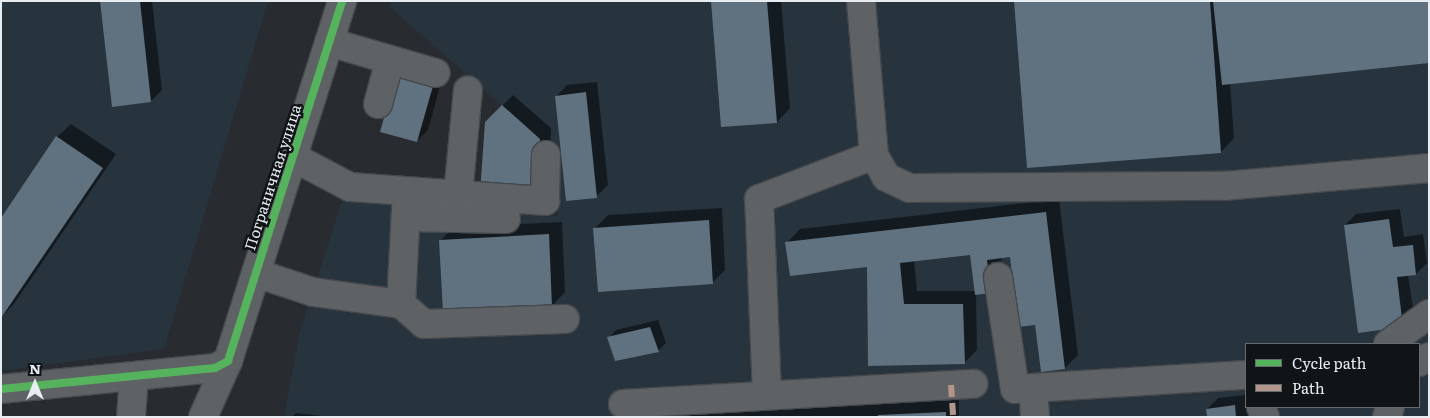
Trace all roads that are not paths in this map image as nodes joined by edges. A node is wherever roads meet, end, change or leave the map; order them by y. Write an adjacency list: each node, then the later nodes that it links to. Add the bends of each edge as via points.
1 (342, 1): 3 (street, Пограничная улица)
2 (861, 1): 9 (street)
3 (329, 42): 4 (street); 10 (street, Пограничная улица)
4 (390, 60): 5 (street); 7 (street)
5 (436, 73)
6 (468, 90): 12 (street)
7 (378, 104)
8 (546, 155): 12 (street, via 545,201)
9 (874, 155): 11 (street, via 886,177 910,188 1224,186); 27 (street, via 759,199)
10 (292, 157): 13 (street, via 350,187); 15 (street, Пограничная улица)
11 (1429, 168)
12 (458, 195): 13 (street)
13 (406, 204): 14 (street); 17 (street)
14 (506, 218)
15 (256, 273): 17 (street, via 313,292); 21 (street, Пограничная улица)
16 (998, 277): 26 (street, via 1015,389)
17 (401, 304): 19 (street, via 424,324)
18 (1429, 314): 20 (street)
19 (564, 320)
20 (1389, 343)
21 (228, 361): 23 (street, via 215,368); 30 (street, Пограничная улица)
22 (1245, 375): 26 (street)
23 (134, 376): 25 (street); 29 (street)
24 (973, 384): 27 (street)
25 (1, 388)
26 (1033, 388): 31 (street)
27 (767, 396): 28 (street)
28 (623, 404)
29 (131, 417)
30 (203, 417)
31 (1035, 417)

